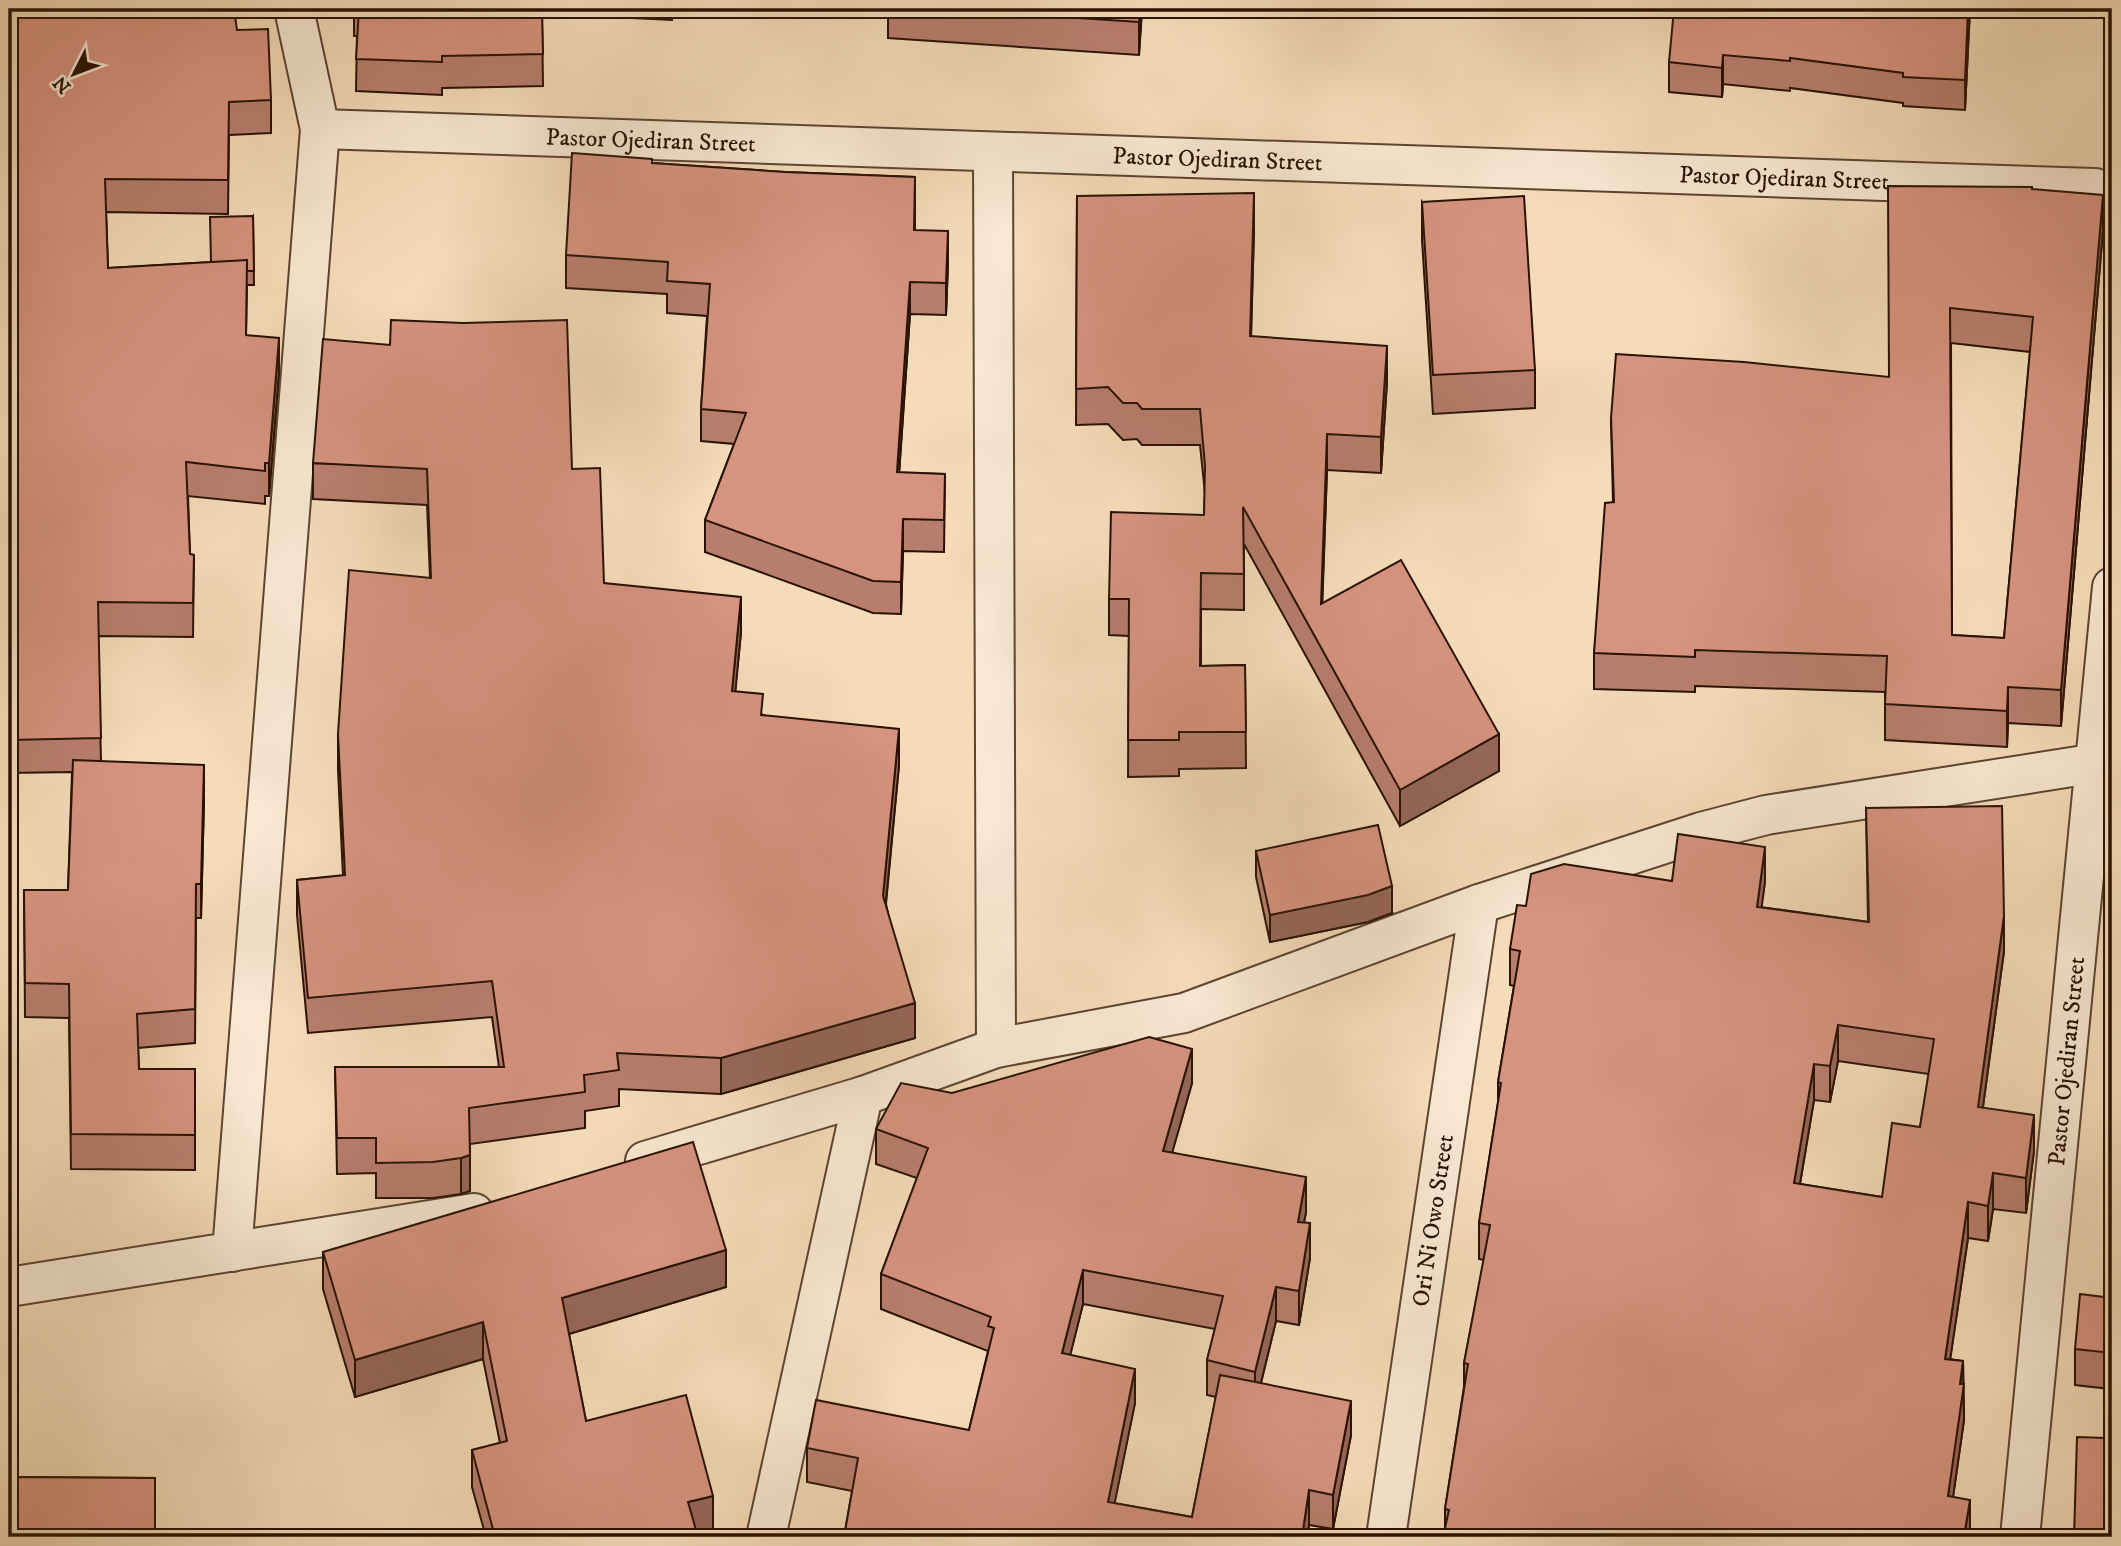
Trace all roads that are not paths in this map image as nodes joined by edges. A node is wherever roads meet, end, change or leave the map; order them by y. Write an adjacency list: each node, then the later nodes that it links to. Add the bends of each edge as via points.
1 (294, 9): 2 (street)
2 (320, 129): 3 (street, Pastor Ojediran Street); 12 (street)
3 (993, 153): 4 (street, Pastor Ojediran Street, via 2095,188); 8 (street)
4 (2112, 194)
5 (2112, 587): 6 (street, Pastor Ojediran Street)
6 (2097, 764): 7 (street, via 1766,815); 16 (street, Pastor Ojediran Street)
7 (1479, 904): 8 (street, via 1184,1013); 15 (street, Ori Ni Owo Street)
8 (996, 1048): 9 (street)
9 (863, 1096): 10 (street); 14 (street)
10 (612, 1171)
11 (506, 1203): 12 (street, via 466,1215)
12 (232, 1252): 13 (street)
13 (9, 1287)
14 (766, 1537)
15 (1385, 1537)
16 (2021, 1537)

